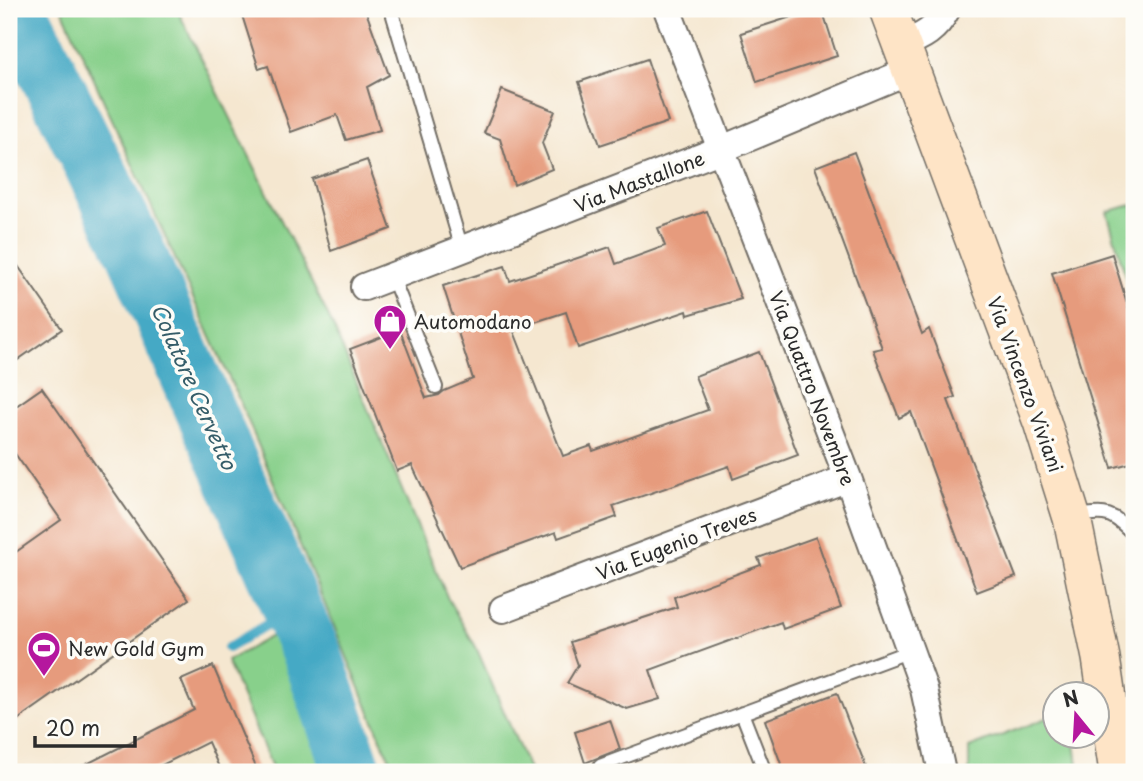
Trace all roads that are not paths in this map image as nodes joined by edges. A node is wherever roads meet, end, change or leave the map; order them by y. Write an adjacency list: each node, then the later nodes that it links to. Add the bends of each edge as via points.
1 (391, 9): 7 (lane)
2 (667, 9): 6 (street, Via Quattro Novembre)
3 (888, 9): 5 (main road, Via Vincenzo Viviani)
4 (947, 9): 5 (street, Via Mastallone)
5 (906, 57): 6 (street, Via Mastallone); 12 (main road, Via Vincenzo Viviani, via 1042,422)
6 (722, 149): 7 (street, Via Mastallone); 11 (street, Via Quattro Novembre)
7 (461, 249): 8 (street, Via Mastallone)
8 (392, 276): 9 (street, Via Mastallone); 10 (lane)
9 (364, 287)
10 (436, 387)
11 (848, 478): 14 (street, Via Eugenio Treves); 15 (street, Via Quattro Novembre)
12 (1072, 518): 13 (lane, via 1099,512 1118,518); 20 (main road, Via Vincenzo Viviani, via 1101,657)
13 (1134, 535)
14 (503, 609)
15 (910, 651): 16 (lane); 19 (street, Via Quattro Novembre, via 924,689)
16 (742, 713): 17 (lane, via 600,766); 18 (lane)
17 (603, 772)
18 (765, 772)
19 (942, 772)
20 (1118, 772)

